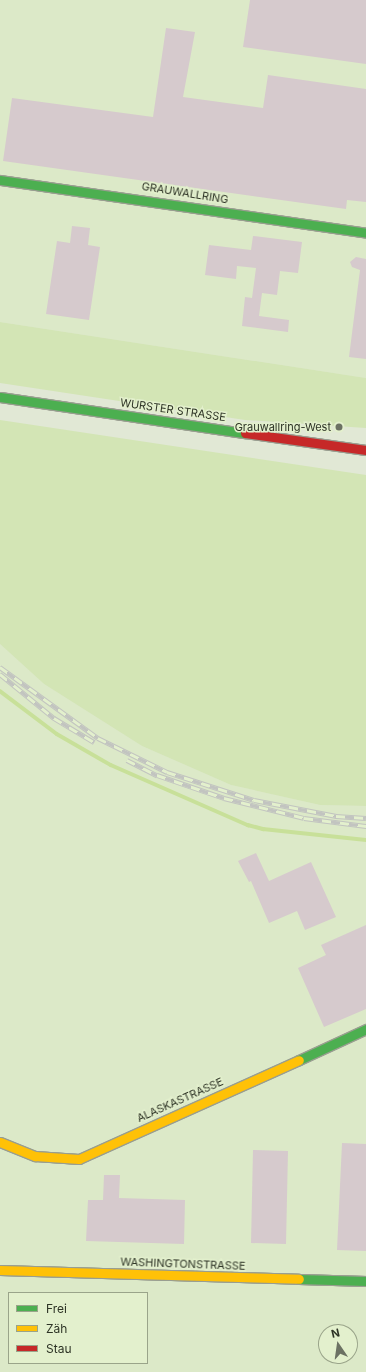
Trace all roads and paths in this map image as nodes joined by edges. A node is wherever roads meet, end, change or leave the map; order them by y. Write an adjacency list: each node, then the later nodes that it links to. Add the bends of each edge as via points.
1 (0, 180): 2 (street, GRAUWALLRING)
2 (366, 233)
3 (0, 397): 4 (street, WURSTER STRASSE)
4 (366, 450)
5 (366, 1029): 6 (street, ALASKASTRASSE, via 79,1159 34,1156)
6 (0, 1142)
7 (0, 1270): 8 (street, WASHINGTONSTRASSE)
8 (366, 1281)

